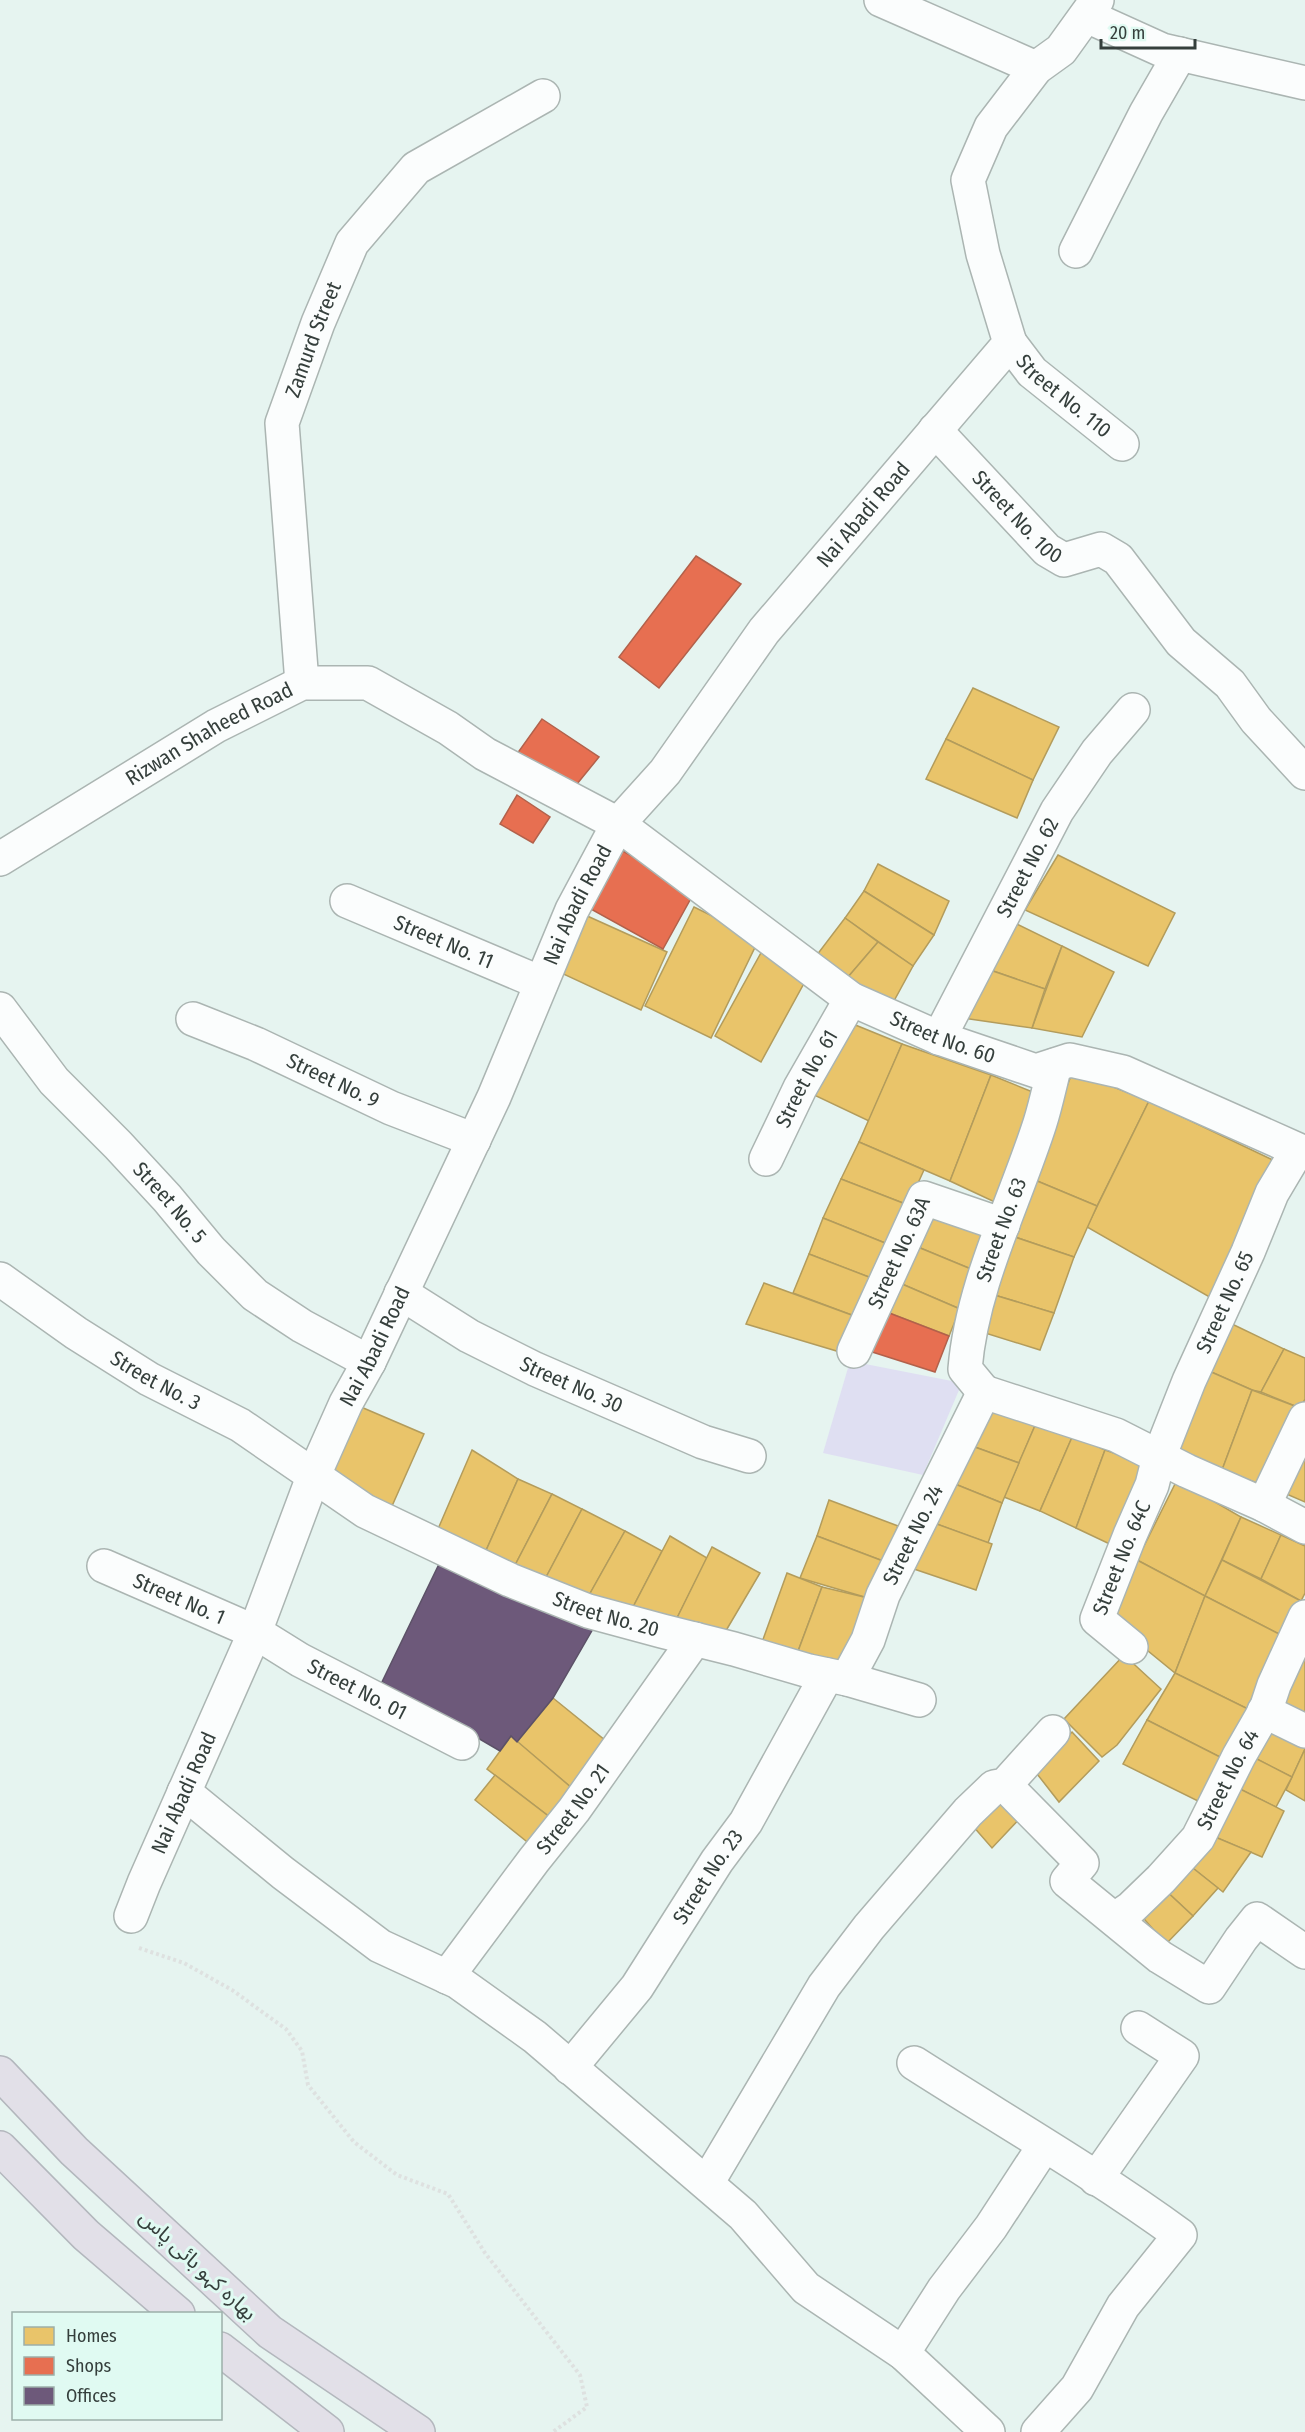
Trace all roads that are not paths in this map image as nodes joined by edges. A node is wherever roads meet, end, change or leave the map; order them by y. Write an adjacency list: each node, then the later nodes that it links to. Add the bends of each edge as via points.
1 (881, 0): 4 (street)
2 (1092, 8): 3 (street, via 1162,50); 4 (street, via 1060,50)
3 (1180, 54): 5 (street); 7 (street)
4 (1036, 68): 8 (street, via 991,127 968,180 982,254)
5 (1305, 83)
6 (543, 96): 11 (street, Zamurd Street, via 416,168 352,243 318,323 282,423)
7 (1076, 251)
8 (1010, 343): 9 (street, Nai Abadi Road); 10 (street, Street No. 110, via 1032,372)
9 (935, 430): 13 (street, Street No. 100, via 1047,550 1064,560 1101,549 1118,559 1181,642 1230,684 1256,720); 14 (street, Nai Abadi Road, via 764,631 665,772)
10 (1122, 444)
11 (302, 682): 14 (street, Rizwan Shaheed Road, via 368,683 448,728 485,754); 15 (street, Rizwan Shaheed Road, via 216,726)
12 (1133, 710): 21 (street, Street No. 62, via 1097,752 1057,811)
13 (1305, 773)
14 (618, 824): 17 (street, Nai Abadi Road, via 572,910); 18 (street, Street No. 60)
15 (0, 859)
16 (347, 901): 17 (street, Street No. 11)
17 (541, 983): 23 (street, Nai Abadi Road)
18 (851, 999): 21 (street, Street No. 60); 25 (street, Street No. 61, via 800,1088)
19 (0, 1009): 30 (street, Street No. 5, via 54,1081 255,1295)
20 (193, 1019): 23 (street, Street No. 9, via 256,1044 391,1108)
21 (939, 1038): 22 (street, Street No. 60, via 1036,1071)
22 (1055, 1065): 24 (street, Street No. 60, via 1070,1060 1123,1072); 26 (street, Street No. 63, via 1040,1122)
23 (474, 1140): 28 (street, Nai Abadi Road)
24 (1301, 1152): 34 (street, Street No. 65, via 1272,1193)
25 (766, 1159)
26 (1003, 1225): 29 (street, Street No. 63A, via 924,1198); 31 (street, Street No. 63, via 968,1337 965,1369)
27 (0, 1279): 35 (street, Street No. 3, via 76,1333 149,1379 240,1425)
28 (401, 1293): 30 (street, Nai Abadi Road); 33 (street, Street No. 30, via 469,1336 535,1369 703,1442)
29 (854, 1351)
30 (369, 1362): 35 (street, Nai Abadi Road)
31 (984, 1392): 34 (street, via 1116,1436); 43 (street, Street No. 24, via 883,1595 867,1640)
32 (1305, 1419): 36 (street)
33 (749, 1456)
34 (1159, 1457): 36 (street); 42 (street, Street No. 64C, via 1152,1485 1097,1619)
35 (313, 1477): 40 (street, Nai Abadi Road); 41 (street, Street No. 20, via 365,1511 510,1580 588,1611)
36 (1264, 1504): 37 (street)
37 (1305, 1527)
38 (104, 1566): 40 (street, Street No. 1)
39 (1305, 1617): 45 (street, Street No. 64)
40 (255, 1632): 48 (street, Street No. 01, via 300,1660); 50 (street, Nai Abadi Road)
41 (695, 1639): 43 (street, Street No. 20); 54 (street, Street No. 21, via 574,1810)
42 (1131, 1647)
43 (837, 1677): 44 (street, Street No. 20); 57 (street, Street No. 23, via 637,1987)
44 (919, 1700)
45 (1264, 1711): 46 (street); 52 (street, Street No. 64, via 1198,1839 1131,1908)
46 (1305, 1731)
47 (1053, 1732): 49 (street)
48 (462, 1743)
49 (1005, 1785): 52 (street, via 1082,1863 1067,1881); 62 (street, via 993,1787 968,1812 824,1986)
50 (184, 1792): 51 (street, Nai Abadi Road); 54 (street, via 380,1946)
51 (131, 1916)
52 (1115, 1919): 53 (street, via 1160,1957 1209,1987 1257,1919)
53 (1305, 1952)
54 (447, 1977): 57 (street, via 535,2037)
55 (1138, 2028): 61 (street, via 1182,2056)
56 (914, 2063): 59 (street)
57 (570, 2068): 62 (street)
58 (0, 2073): 67 (highway, بھارہ کہو بائی پاس, via 74,2151 270,2332)
59 (1044, 2146): 61 (street); 65 (street)
60 (0, 2148): 63 (highway, via 87,2235)
61 (1096, 2179): 69 (street, via 1126,2195 1180,2235 1123,2306 1077,2388)
62 (707, 2183): 65 (street, via 743,2215 806,2288)
63 (177, 2312)
64 (222, 2351): 66 (highway)
65 (903, 2354): 68 (street)
66 (327, 2432)
67 (418, 2432)
68 (988, 2432)
69 (1038, 2432)

